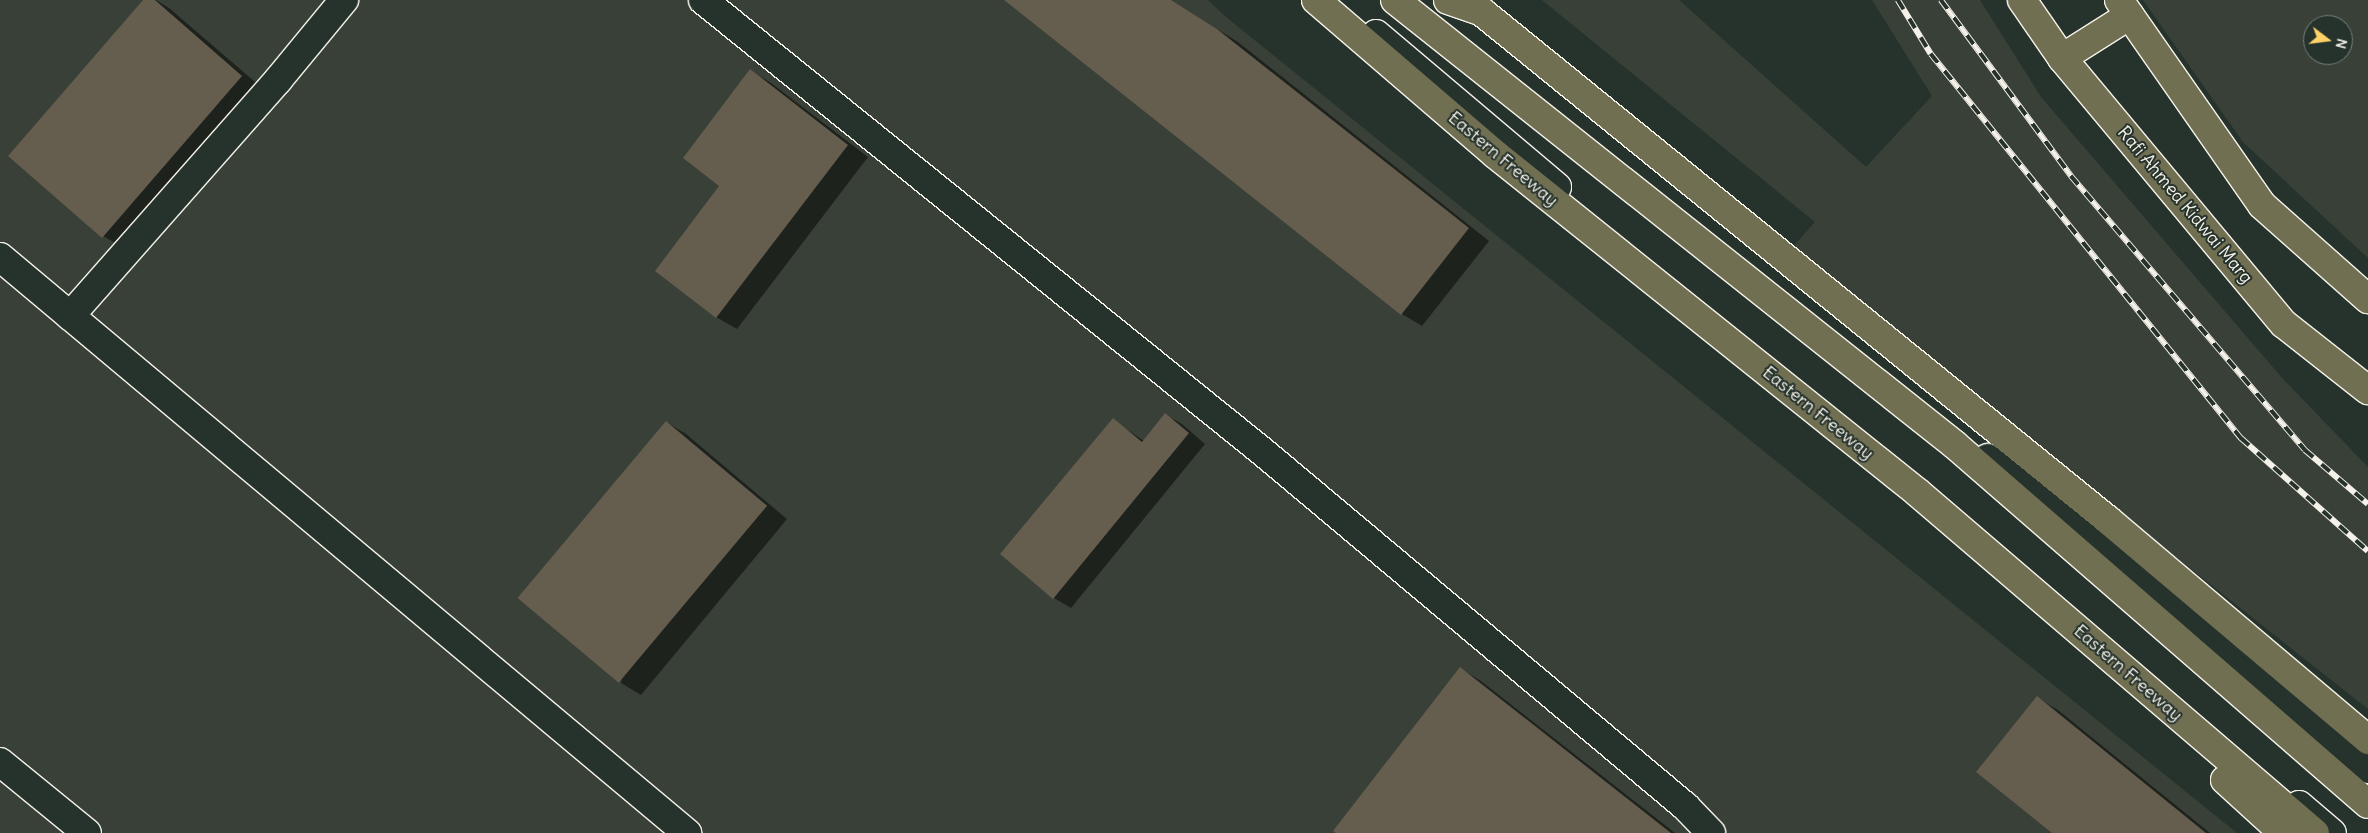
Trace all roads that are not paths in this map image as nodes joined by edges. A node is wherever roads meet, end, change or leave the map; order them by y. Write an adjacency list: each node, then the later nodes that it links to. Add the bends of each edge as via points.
1 (344, 0): 13 (street, via 278,80)
2 (703, 0): 22 (street, via 1263,452 1686,807)
3 (1316, 0): 15 (main road, Eastern Freeway, via 1495,154 1917,492)
4 (1336, 0): 25 (street, via 1558,188 1903,466)
5 (1395, 0): 19 (main road, via 1955,445)
6 (1414, 0): 18 (street, via 1584,139 2188,615)
7 (1448, 0): 16 (main road, via 1482,12 2108,520)
8 (2022, 0): 10 (main road, Rafi Ahmed Kidwai Marg)
9 (2125, 8): 10 (main road); 12 (main road, via 2262,204)
10 (2062, 58): 14 (main road, Rafi Ahmed Kidwai Marg, via 2284,324)
11 (0, 257): 13 (street)
12 (2368, 299)
13 (70, 316): 21 (street)
14 (2368, 390)
15 (2134, 678): 23 (main road, via 2190,748); 24 (main road, Eastern Freeway)
16 (2368, 740)
17 (0, 762): 20 (street)
18 (2368, 769)
19 (2368, 804)
20 (87, 833)
21 (688, 833)
22 (1711, 833)
23 (2284, 833)
24 (2315, 833)
25 (2332, 833)

